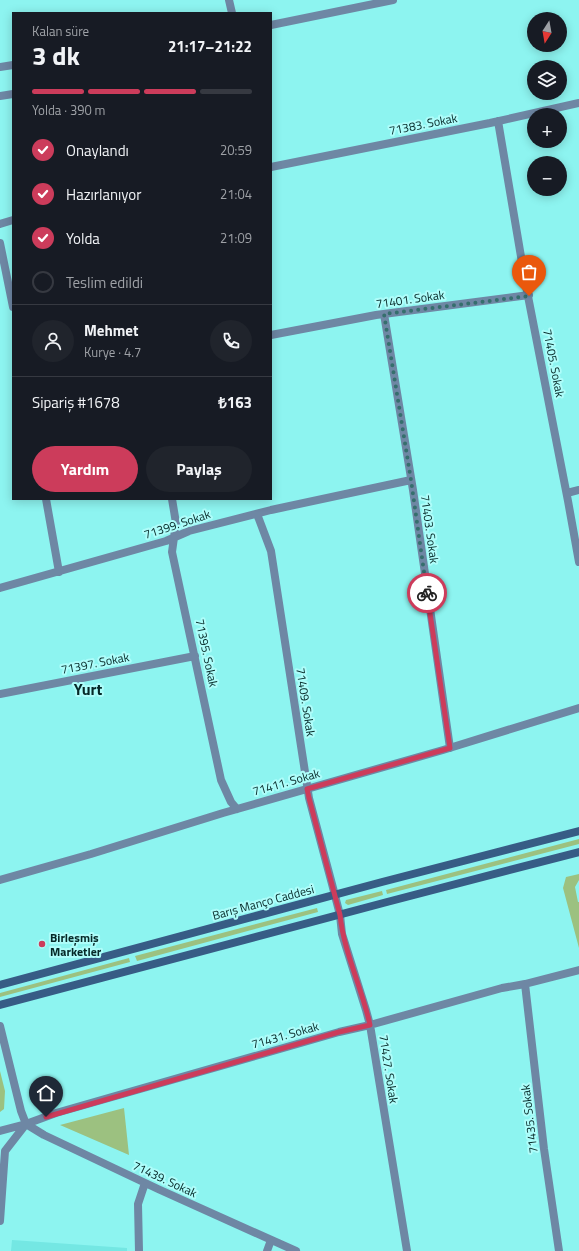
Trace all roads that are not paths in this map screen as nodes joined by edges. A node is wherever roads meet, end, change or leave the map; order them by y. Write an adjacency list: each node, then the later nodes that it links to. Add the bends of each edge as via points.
1 (229, 0): 3 (street)
2 (393, 0): 4 (street)
3 (232, 12)
4 (272, 25)
5 (12, 65): 6 (street)
6 (0, 67)
7 (12, 94): 8 (street)
8 (0, 96)
9 (579, 104): 10 (street, 71383. Sokak)
10 (498, 121): 11 (street, 71383. Sokak); 15 (street, 71405. Sokak)
11 (272, 167)
12 (12, 220): 13 (street)
13 (0, 224)
14 (0, 243): 16 (street)
15 (529, 296): 17 (street, 71401. Sokak); 21 (street, 71405. Sokak)
16 (12, 301)
17 (384, 314): 18 (street, 71401. Sokak); 19 (street, 71403. Sokak)
18 (272, 335)
19 (411, 480): 24 (street, 71399. Sokak); 32 (street, 71403. Sokak)
20 (579, 490): 21 (street)
21 (567, 493): 26 (street, 71405. Sokak)
22 (46, 500): 27 (street)
23 (172, 500): 25 (street, 71395. Sokak, via 176,523)
24 (257, 514): 25 (street, 71399. Sokak, via 189,530); 33 (street, 71409. Sokak, via 271,551)
25 (175, 537): 27 (street, 71399. Sokak, via 166,542); 29 (street, 71395. Sokak, via 172,552)
26 (579, 562)
27 (59, 572): 28 (street, 71399. Sokak)
28 (0, 588)
29 (195, 656): 30 (street, 71397. Sokak); 34 (street, 71395. Sokak, via 221,780)
30 (0, 694)
31 (579, 708): 32 (street, 71411. Sokak)
32 (450, 748): 33 (street, 71411. Sokak)
33 (307, 789): 34 (street, 71411. Sokak); 38 (street, 71409. Sokak)
34 (237, 809): 37 (street, 71411. Sokak)
35 (579, 831): 38 (main road, Barış Manço Caddesi)
36 (579, 852): 39 (main road)
37 (0, 880)
38 (334, 895): 39 (street, 71427. Sokak); 42 (main road, Barış Manço Caddesi)
39 (340, 915): 43 (main road); 44 (street, 71427. Sokak, via 342,934)
40 (579, 970): 41 (street, 71431. Sokak)
41 (525, 984): 44 (street, 71431. Sokak, via 502,988); 55 (street, 71435. Sokak)
42 (0, 985)
43 (0, 1005)
44 (370, 1025): 46 (street, 71431. Sokak, via 79,1106); 54 (street, 71427. Sokak)
45 (0, 1026): 46 (street)
46 (26, 1124): 47 (street, 71431. Sokak); 48 (street, 71439. Sokak); 49 (street, via 5,1151)
47 (0, 1131)
48 (144, 1183): 50 (street, 71439. Sokak); 51 (street, via 138,1204)
49 (0, 1221)
50 (271, 1240): 52 (street); 53 (street, 71439. Sokak)
51 (139, 1251)
52 (267, 1251)
53 (296, 1251)
54 (407, 1251)
55 (559, 1251)

